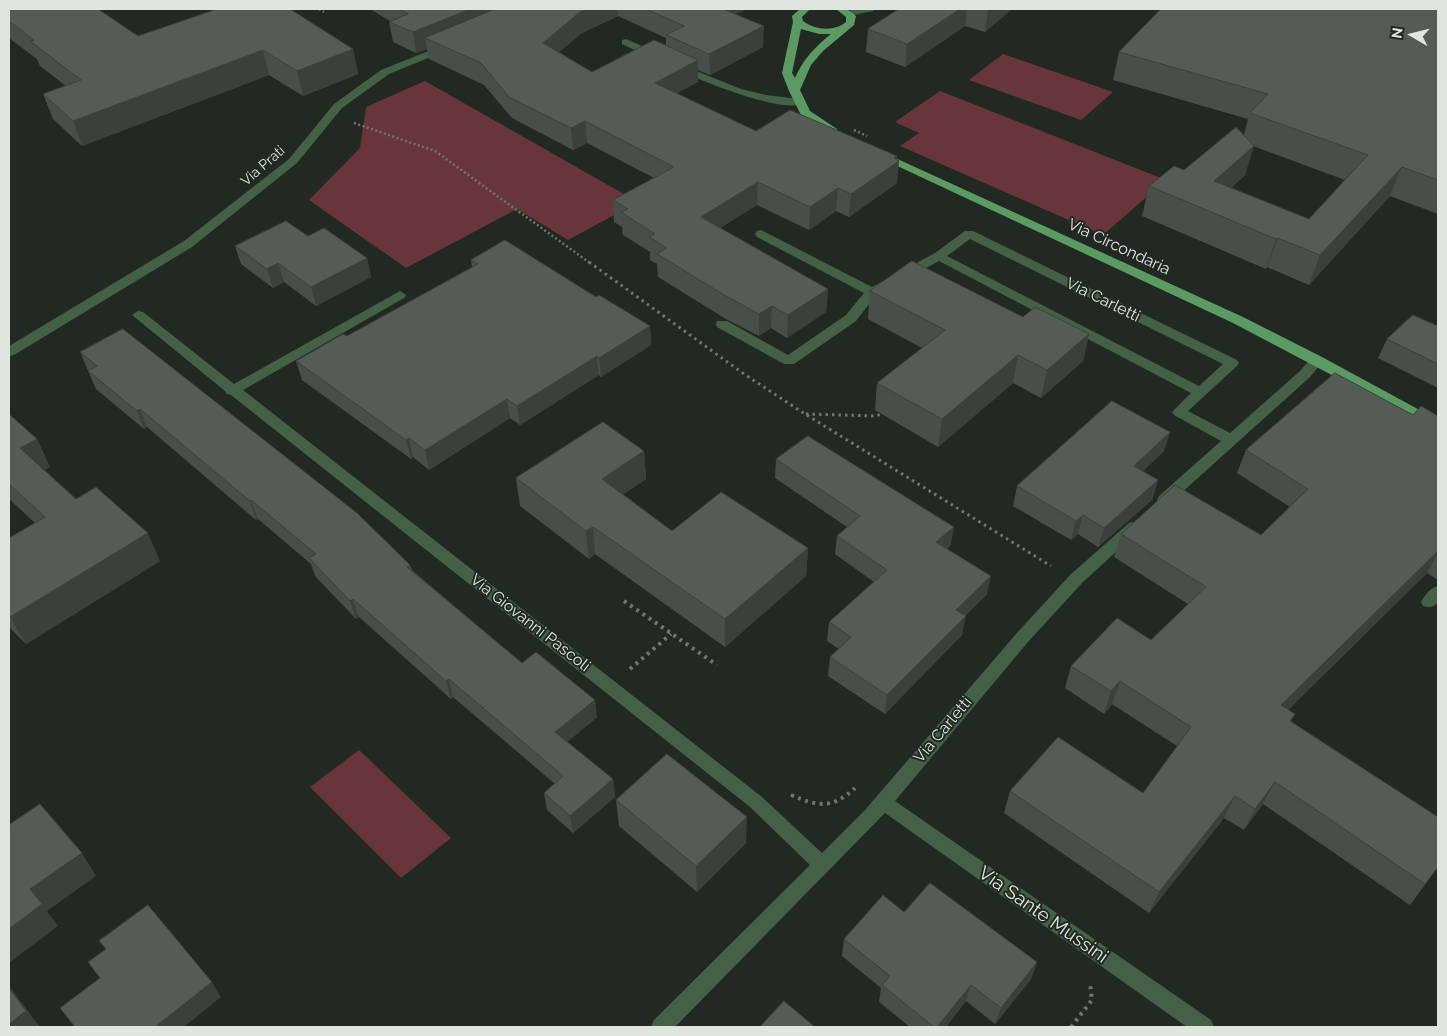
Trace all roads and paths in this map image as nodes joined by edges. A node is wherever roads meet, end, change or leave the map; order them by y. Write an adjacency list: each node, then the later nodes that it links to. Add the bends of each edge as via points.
1 (318, 9): 4 (path)
2 (870, 9): 3 (street)
3 (844, 11): 6 (main road, via 852,19)
4 (324, 12)
5 (799, 13): 6 (main road, via 815,31); 9 (main road, via 787,73)
6 (842, 29): 9 (main road, via 806,64)
7 (626, 42): 9 (street, via 718,85 749,95)
8 (454, 43): 18 (street, Via Prati, via 385,72 338,106 293,161 188,244)
9 (797, 96): 10 (main road, via 805,113)
10 (843, 136)
11 (871, 150): 19 (main road, Via Circondaria, via 1238,320)
12 (762, 234): 14 (street)
13 (939, 256): 14 (street, Via Carletti); 21 (street); 21 (street, Via Carletti, via 969,234 1232,363)
14 (872, 292): 17 (street, via 851,318 789,361)
15 (400, 295): 20 (street)
16 (138, 315): 20 (street, Via Giovanni Pascoli)
17 (722, 324)
18 (9, 352)
19 (1317, 360): 24 (main road, Via Circondaria); 25 (street, Via Carletti)
20 (232, 391): 29 (street, Via Giovanni Pascoli)
21 (1201, 393): 25 (street, Via Carletti, via 1179,412)
22 (805, 414): 23 (path)
23 (881, 414)
24 (1438, 426)
25 (1231, 440): 30 (street, Via Carletti, via 1077,578 980,685)
26 (624, 600): 27 (path)
27 (671, 634): 28 (path); 29 (path)
28 (717, 665)
29 (611, 686): 31 (street, Via Giovanni Pascoli, via 756,802)
30 (884, 802): 31 (street, Via Carletti); 33 (street, Via Sante Mussini)
31 (822, 865): 32 (street, Via Carletti)
32 (662, 1027)
33 (1204, 1027)

